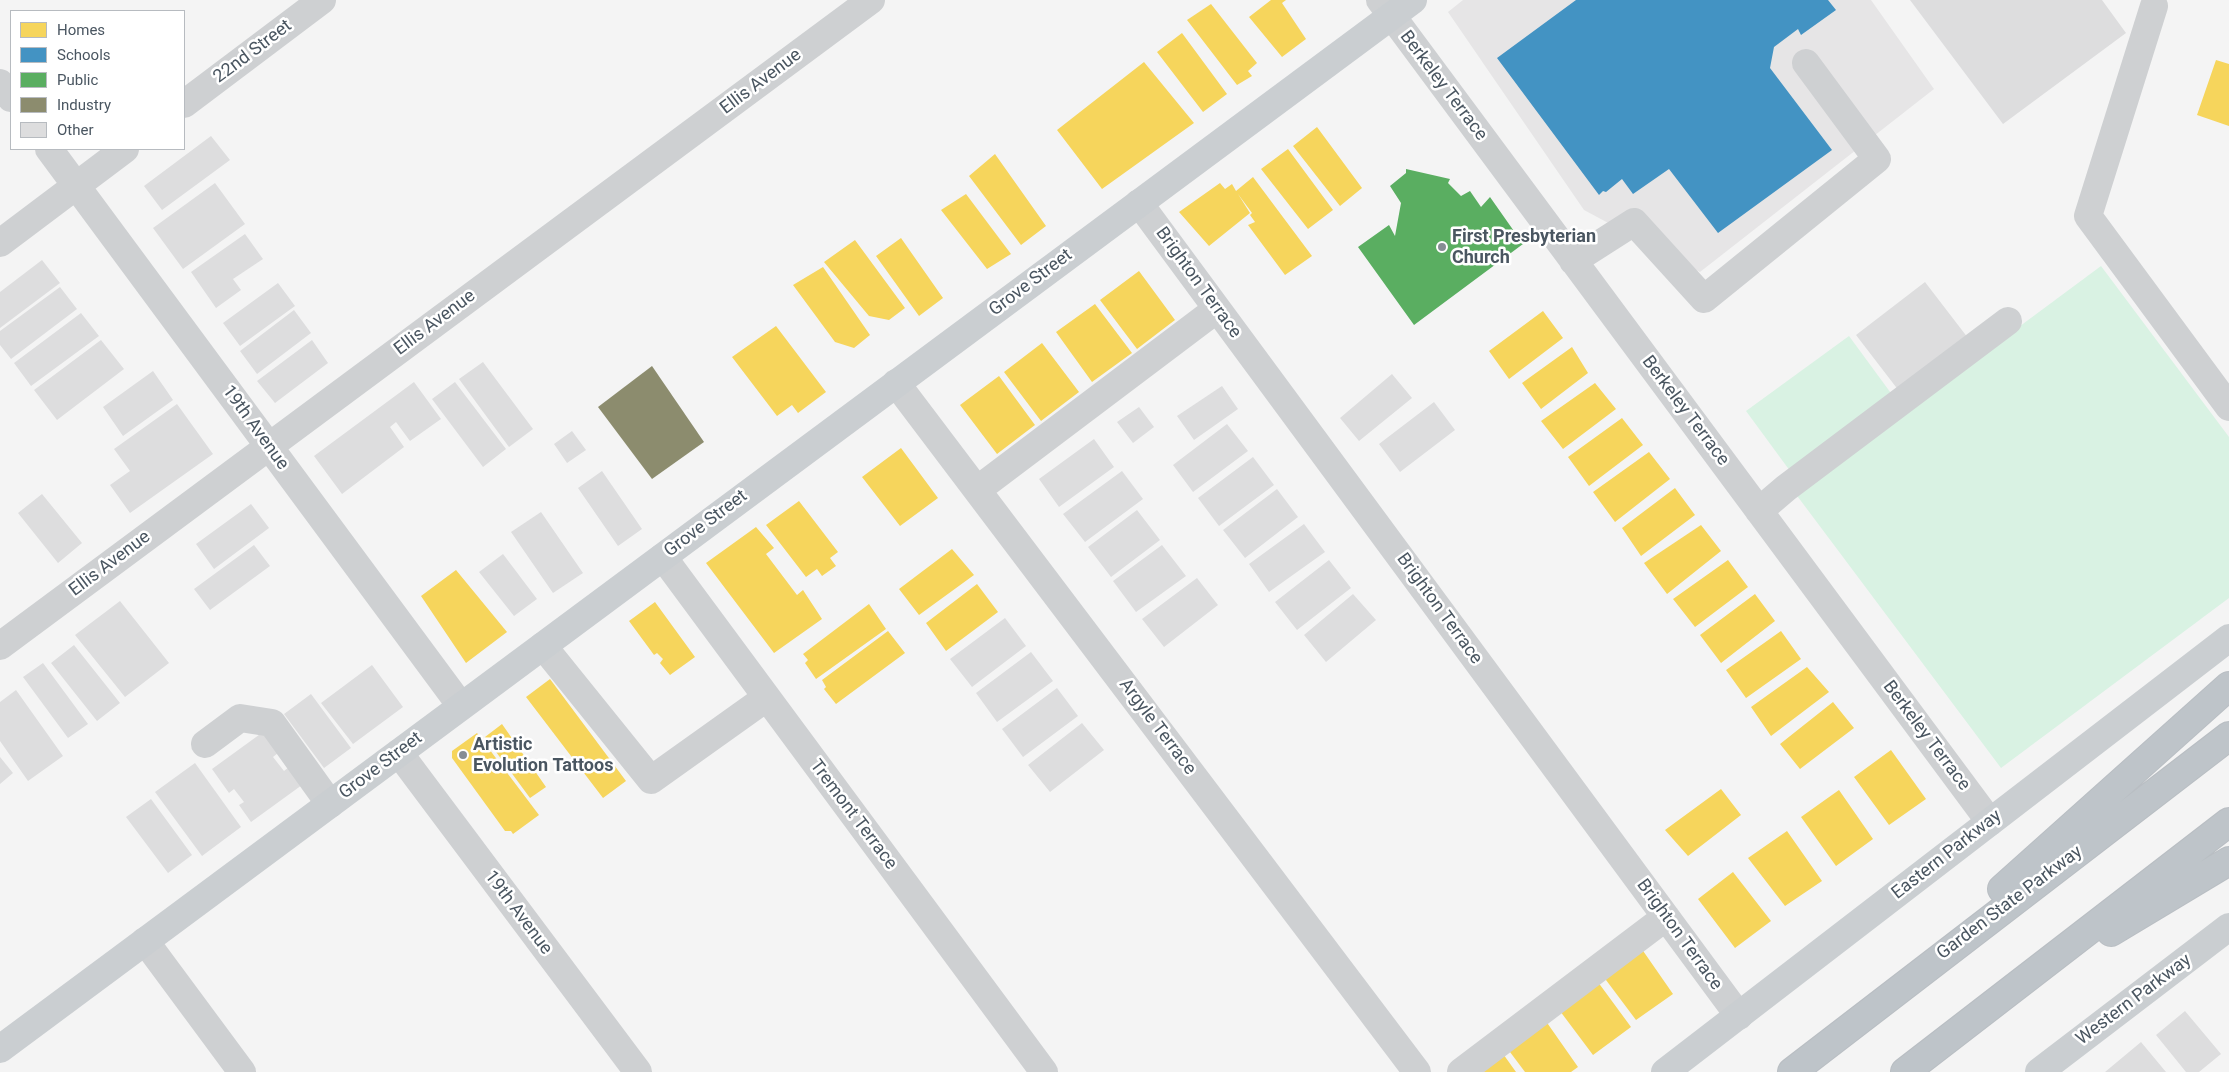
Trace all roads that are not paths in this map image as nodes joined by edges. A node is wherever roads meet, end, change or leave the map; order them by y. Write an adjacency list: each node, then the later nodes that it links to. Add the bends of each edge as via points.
1 (322, 0): 9 (street, 22nd Street)
2 (871, 0): 20 (street, Ellis Avenue)
3 (1413, 0): 5 (main road, Grove Street)
4 (2158, 2): 19 (street, via 2088,216)
5 (1386, 8): 13 (main road, Grove Street); 15 (street, Berkeley Terrace)
6 (1806, 63): 15 (street, via 1878,159 1704,299 1634,222)
7 (0, 83): 8 (street)
8 (10, 97)
9 (185, 103)
10 (50, 150): 12 (street, 19th Avenue)
11 (124, 150): 12 (street)
12 (76, 186): 14 (street); 20 (street, 19th Avenue)
13 (1139, 203): 16 (street, Brighton Terrace); 18 (main road, Grove Street)
14 (0, 243)
15 (1573, 261): 22 (street, Berkeley Terrace)
16 (1217, 309): 21 (street); 37 (street, Brighton Terrace)
17 (2008, 321): 22 (street)
18 (896, 383): 21 (street, Argyle Terrace); 23 (main road, Grove Street)
19 (2229, 407)
20 (269, 447): 25 (street, Ellis Avenue); 29 (street, 19th Avenue)
21 (977, 490): 47 (street, Argyle Terrace)
22 (1759, 511): 34 (street, Berkeley Terrace)
23 (663, 557): 26 (main road, Grove Street); 28 (street, Tremont Terrace)
24 (2229, 638): 34 (main road, Eastern Parkway)
25 (0, 646)
26 (543, 646): 28 (street, via 651,780); 29 (main road, Grove Street)
27 (2229, 686): 42 (highway)
28 (766, 698): 46 (street, Tremont Terrace)
29 (461, 706): 32 (main road, Grove Street)
30 (2229, 736): 42 (highway, Garden State Parkway)
31 (204, 744): 33 (street, via 240,718 272,723)
32 (399, 753): 33 (main road, Grove Street); 45 (street, 19th Avenue)
33 (330, 804): 39 (main road, Grove Street)
34 (1990, 822): 41 (main road, Eastern Parkway)
35 (2229, 822): 40 (highway)
36 (2229, 861): 40 (highway)
37 (1666, 917): 41 (street, Brighton Terrace); 48 (street)
38 (2229, 927): 52 (main road, Western Parkway)
39 (145, 941): 43 (main road, Grove Street); 44 (street)
40 (2004, 995): 51 (highway)
41 (1739, 1016): 49 (main road, Eastern Parkway)
42 (1836, 1036): 50 (highway, Garden State Parkway)
43 (0, 1050)
44 (242, 1072)
45 (638, 1072)
46 (1044, 1072)
47 (1417, 1072)
48 (1461, 1072)
49 (1666, 1072)
50 (1792, 1072)
51 (1905, 1072)
52 (2040, 1072)

